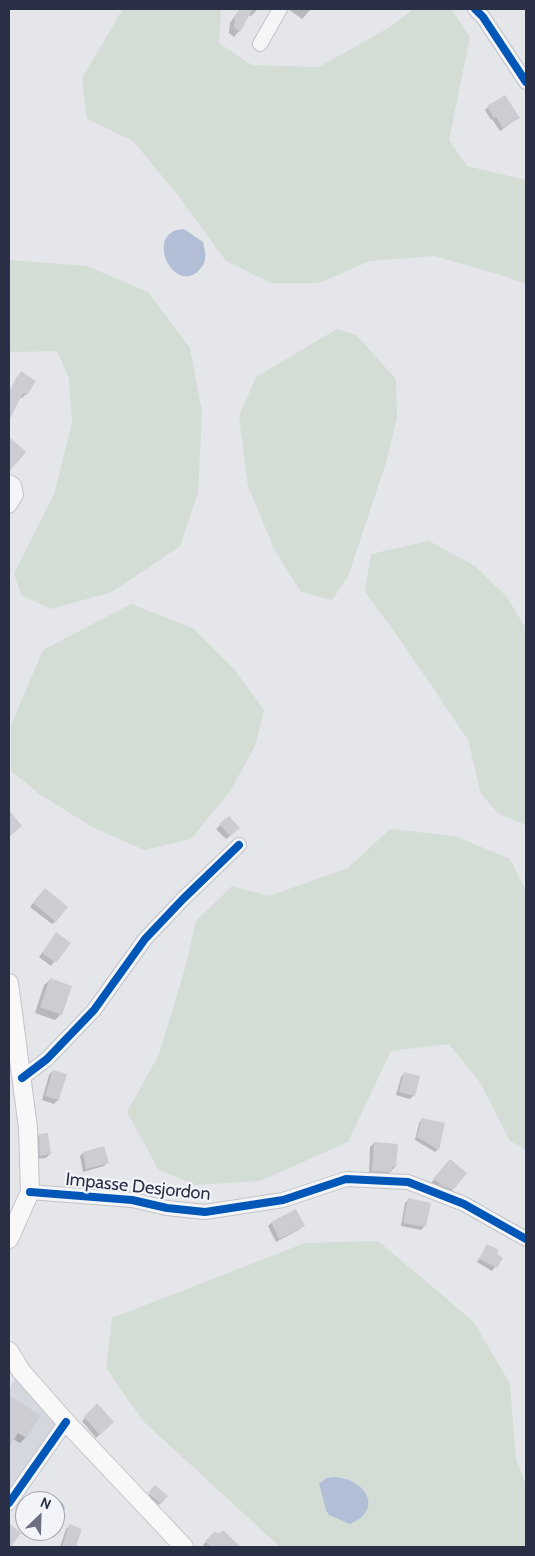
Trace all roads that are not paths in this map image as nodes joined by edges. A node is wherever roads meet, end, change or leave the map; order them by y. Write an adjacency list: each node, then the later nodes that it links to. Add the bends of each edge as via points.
1 (280, 9): 3 (street)
2 (475, 9): 4 (street)
3 (260, 44)
4 (526, 82)
5 (9, 482): 6 (street, via 14,485 16,495)
6 (9, 506)
7 (239, 845): 9 (street, via 145,939 94,1010 47,1059)
8 (9, 983): 9 (main road)
9 (22, 1078): 10 (main road)
10 (30, 1192): 11 (main road); 12 (street, Impasse Desjordon, via 132,1200 205,1212 283,1200 346,1179 408,1182 464,1204)
11 (9, 1239)
12 (526, 1239)
13 (9, 1351): 14 (main road, via 21,1371)
14 (66, 1422): 15 (street); 16 (main road)
15 (9, 1502)
16 (184, 1547)

